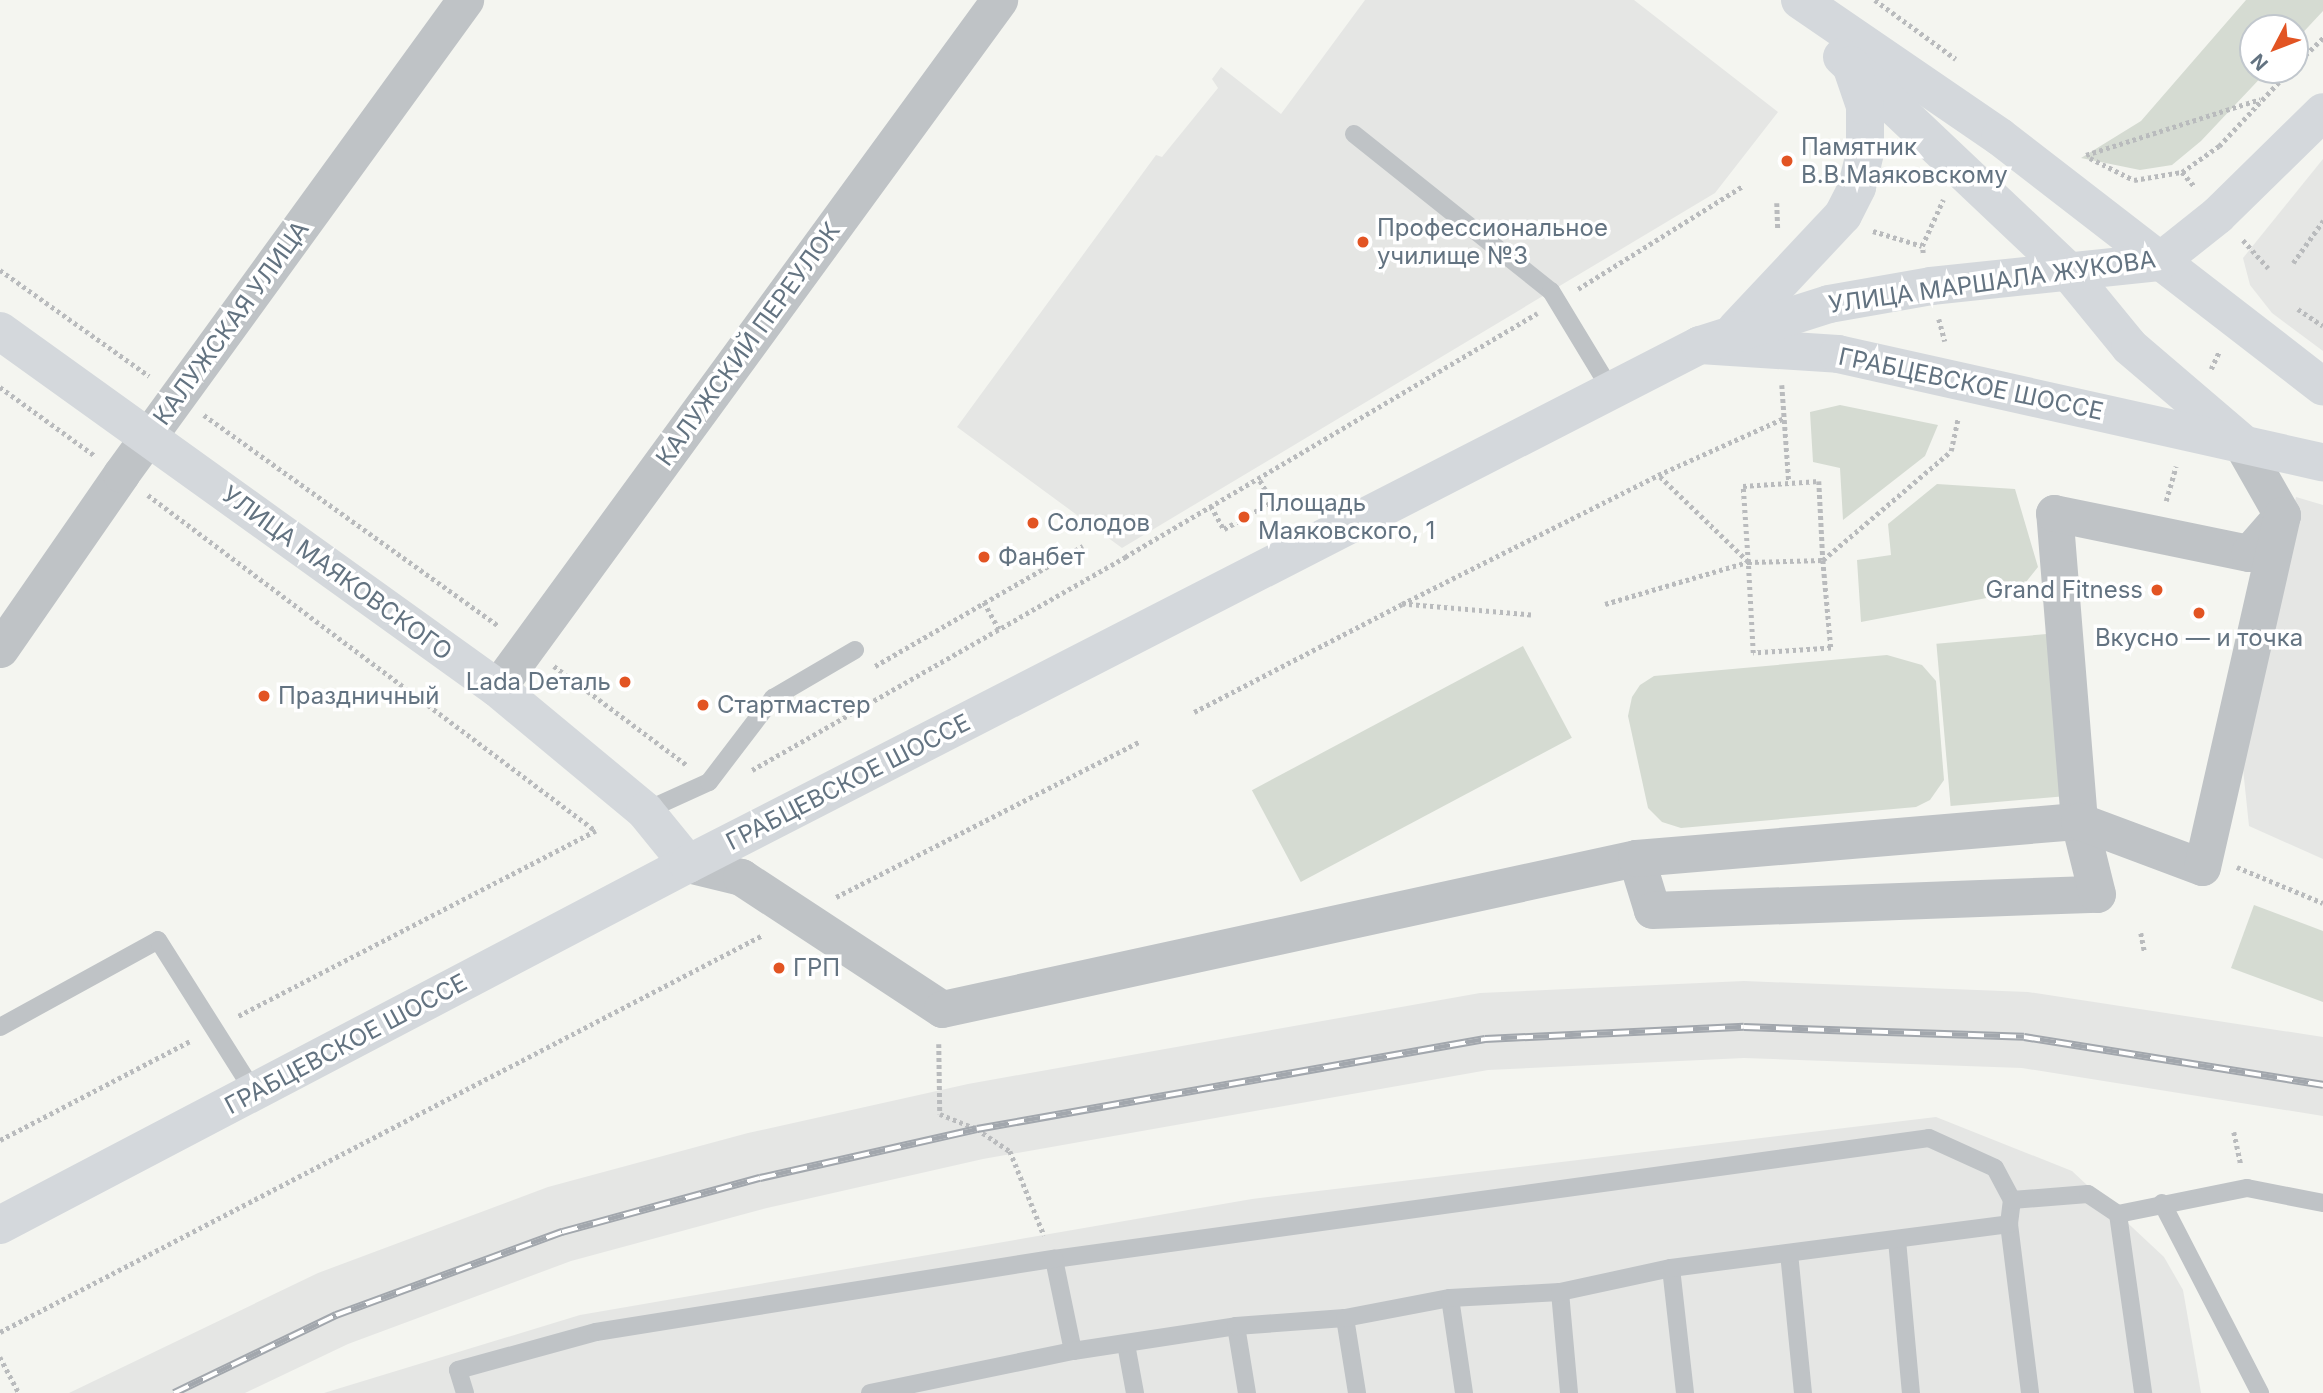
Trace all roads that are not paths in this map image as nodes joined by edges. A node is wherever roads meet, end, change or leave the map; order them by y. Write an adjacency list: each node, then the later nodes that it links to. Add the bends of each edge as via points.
1 (465, 0): 14 (street, КАЛУЖСКАЯ УЛИЦА)
2 (999, 0): 20 (street, КАЛУЖСКИЙ ПЕРЕУЛОК)
3 (1782, 0): 5 (main road)
4 (1800, 0): 8 (main road, via 2000,137)
5 (1852, 65): 9 (main road); 11 (main road, via 1865,106 1865,152 1857,187 1843,215)
6 (2323, 112): 8 (main road, УЛИЦА МАРШАЛА ЖУКОВА, via 2218,215)
7 (1354, 134): 13 (lane, via 1551,291)
8 (2159, 262): 9 (main road, УЛИЦА МАРШАЛА ЖУКОВА); 12 (main road)
9 (2067, 270): 11 (main road, УЛИЦА МАРШАЛА ЖУКОВА, via 1829,304); 15 (main road, via 2130,347)
10 (0, 331): 14 (main road, УЛИЦА МАЯКОВСКОГО)
11 (1717, 338): 13 (main road, ГРАБЦЕВСКОЕ ШОССЕ); 15 (main road, ГРАБЦЕВСКОЕ ШОССЕ, via 1839,354)
12 (2323, 387)
13 (1611, 390): 24 (main road, ГРАБЦЕВСКОЕ ШОССЕ)
14 (148, 437): 18 (street, КАЛУЖСКАЯ УЛИЦА); 20 (main road, УЛИЦА МАЯКОВСКОГО)
15 (2239, 441): 16 (main road, ГРАБЦЕВСКОЕ ШОССЕ); 17 (street)
16 (2323, 462)
17 (2282, 515): 22 (street, via 2202,867); 22 (street, via 2249,553 2054,513)
18 (0, 649)
19 (855, 650): 21 (lane, via 773,698 709,782)
20 (497, 688): 21 (main road, УЛИЦА МАЯКОВСКОГО)
21 (645, 811): 24 (main road, УЛИЦА МАЯКОВСКОГО)
22 (2079, 821): 23 (street); 23 (street, via 2097,894 1652,910)
23 (1636, 858): 24 (street, via 942,1009 741,877)
24 (688, 864): 26 (main road, ГРАБЦЕВСКОЕ ШОССЕ)
25 (0, 1027): 26 (lane, via 158,940)
26 (254, 1092): 32 (main road, ГРАБЦЕВСКОЕ ШОССЕ)
27 (2012, 1200): 30 (lane, via 2088,1194); 31 (lane); 35 (lane, via 1995,1168 1929,1138)
28 (2162, 1203): 29 (lane, via 2246,1188); 30 (lane); 55 (lane)
29 (2323, 1203)
30 (2118, 1214): 54 (lane)
31 (2009, 1224): 33 (lane); 53 (lane)
32 (0, 1225)
33 (1897, 1240): 34 (lane); 52 (lane)
34 (1789, 1253): 36 (lane); 51 (lane)
35 (1054, 1259): 42 (lane); 43 (lane, via 596,1332 458,1370)
36 (1671, 1268): 37 (lane); 50 (lane)
37 (1560, 1292): 38 (lane); 49 (lane)
38 (1450, 1298): 39 (lane); 48 (lane)
39 (1345, 1318): 40 (lane); 47 (lane)
40 (1236, 1326): 41 (lane); 46 (lane)
41 (1126, 1344): 42 (lane); 45 (lane)
42 (1073, 1350): 44 (lane)
43 (465, 1393)
44 (870, 1393)
45 (1135, 1393)
46 (1247, 1393)
47 (1357, 1393)
48 (1464, 1393)
49 (1569, 1393)
50 (1685, 1393)
51 (1802, 1393)
52 (1911, 1393)
53 (2030, 1393)
54 (2143, 1393)
55 (2260, 1393)

